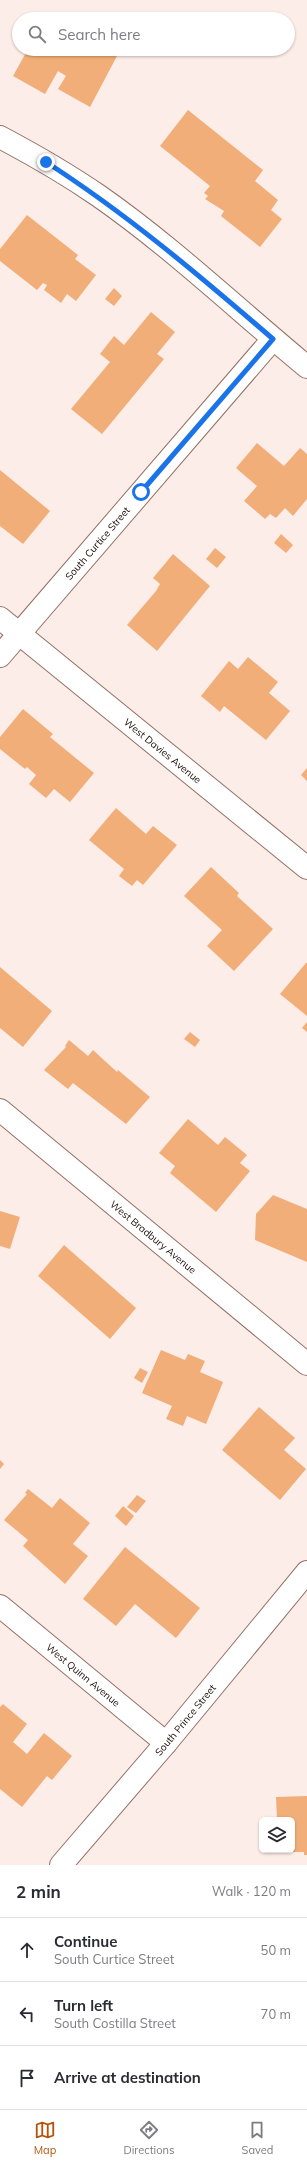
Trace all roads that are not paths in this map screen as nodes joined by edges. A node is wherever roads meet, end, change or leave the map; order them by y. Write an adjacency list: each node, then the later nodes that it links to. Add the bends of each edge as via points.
1 (0, 137): 2 (street, via 46,162 99,196 191,268)
2 (273, 339): 3 (street); 5 (street, South Curtice Street)
3 (307, 367)
4 (0, 618): 5 (street, West Davies Avenue)
5 (19, 633): 6 (street, South Curtice Street); 7 (street, West Davies Avenue)
6 (0, 656)
7 (307, 868)
8 (0, 1110): 9 (street, West Bradbury Avenue)
9 (307, 1364)
10 (307, 1572): 12 (street, South Prince Street)
11 (0, 1606): 12 (street, West Quinn Avenue)
12 (166, 1743): 13 (street, South Prince Street)
13 (61, 1865)

